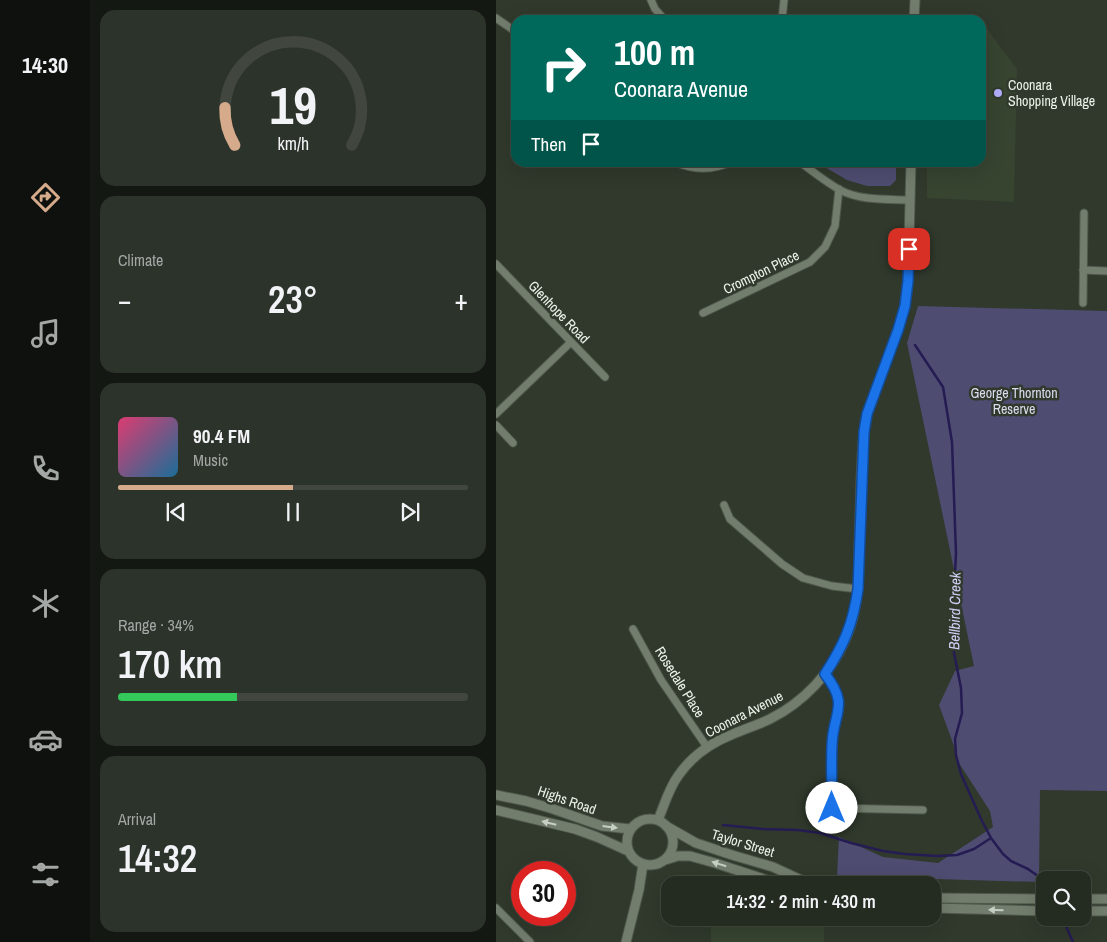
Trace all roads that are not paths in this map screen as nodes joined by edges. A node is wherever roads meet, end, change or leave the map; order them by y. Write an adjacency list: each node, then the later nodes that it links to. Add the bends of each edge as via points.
1 (651, 0): 4 (street)
2 (784, 0): 5 (street)
3 (915, 0): 6 (street)
4 (660, 15)
5 (782, 15)
6 (914, 15)
7 (496, 18): 8 (street)
8 (511, 28)
9 (691, 167): 10 (street)
10 (721, 167)
11 (807, 167): 13 (street)
12 (911, 167): 14 (street, Coonara Avenue)
13 (839, 189): 14 (street, via 863,197); 20 (street, Crompton Place, via 834,226 825,247 810,262)
14 (910, 200): 27 (street, Coonara Avenue, via 905,306 867,414 864,432)
15 (1084, 213): 17 (street)
16 (496, 264): 21 (street, Glenhope Road)
17 (1083, 270): 18 (street); 19 (street)
18 (1107, 271)
19 (1083, 303)
20 (703, 313)
21 (571, 342): 22 (street, Glenhope Road); 23 (street)
22 (605, 377)
23 (496, 414)
24 (496, 425): 25 (street)
25 (512, 443)
26 (724, 505): 27 (street, via 730,519 803,578)
27 (858, 589): 29 (street, Coonara Avenue, via 846,638)
28 (633, 629): 30 (street, Rosedale Place, via 662,680)
29 (825, 674): 30 (street, Coonara Avenue, via 784,711); 32 (street, via 833,685 839,709 832,742)
30 (707, 747): 36 (street, Coonara Avenue, via 678,776 668,797)
31 (496, 794): 37 (street, Highs Road, one-way to 37, via 602,826)
32 (832, 808): 34 (street); 35 (street)
33 (496, 810): 38 (street, Highs Road, one-way to 33, via 575,829)
34 (923, 810)
35 (830, 819)
36 (662, 823): 37 (street, via 642,820); 39 (street, via 672,839 672,847); 42 (street, Taylor Street, via 696,843)
37 (630, 830): 38 (street, via 626,844)
38 (628, 851): 40 (street)
39 (664, 860): 40 (street, via 658,864); 41 (street, Taylor Street, one-way to 39, via 690,856)
40 (643, 864): 53 (street)
41 (755, 876)
42 (793, 876)
43 (941, 898): 44 (street)
44 (1036, 898)
45 (1091, 899): 46 (street)
46 (1107, 899)
47 (496, 908): 52 (street)
48 (941, 908): 49 (street, one-way to 48)
49 (1036, 911)
50 (1091, 911): 51 (street)
51 (1107, 911)
52 (530, 942)
53 (626, 942)

